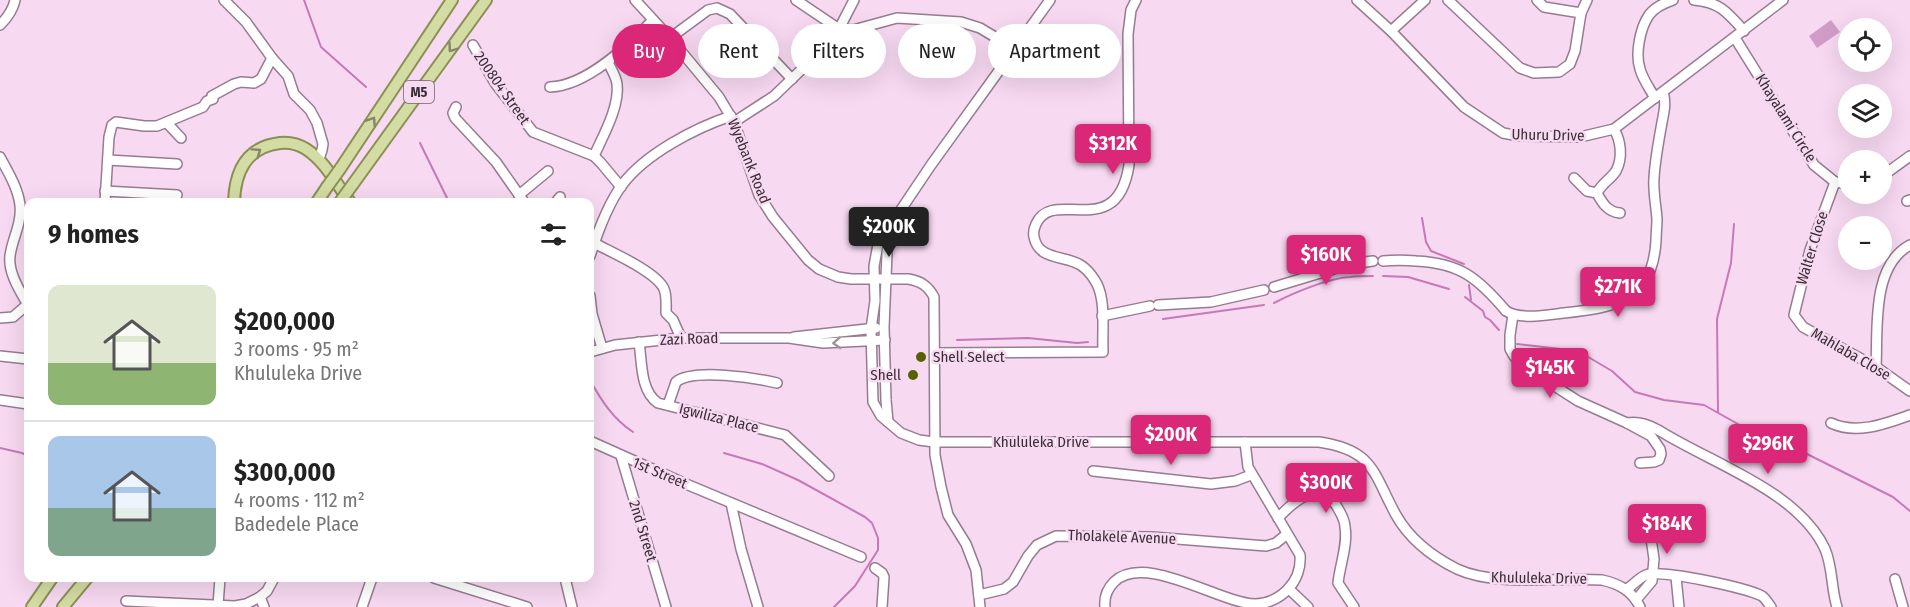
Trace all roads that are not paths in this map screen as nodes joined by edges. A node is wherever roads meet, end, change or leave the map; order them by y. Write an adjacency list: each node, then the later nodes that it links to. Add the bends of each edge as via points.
1 (15, 0): 25 (street)
2 (224, 0): 33 (street)
3 (452, 0): 61 (main road, M5, one-way to 3, bridge)
4 (486, 0): 63 (main road, M5, one-way to 63, bridge)
5 (635, 0): 19 (street, Wyebank Road)
6 (796, 0): 21 (street)
7 (854, 0): 22 (street)
8 (1050, 0): 24 (street, Khululeka Drive)
9 (1136, 0): 77 (street, via 1128,34 1125,186 1107,206 1045,214 1035,225 1034,233 1045,254 1075,262 1092,276 1102,297)
10 (1359, 0): 28 (street, Uhuru Drive)
11 (1425, 0): 28 (street)
12 (1448, 0): 18 (street, via 1520,68 1534,73 1559,72 1570,64)
13 (1537, 0): 18 (street, via 1544,7)
14 (1587, 0): 18 (street)
15 (1673, 0): 38 (street, via 1649,15 1640,42 1639,68 1643,79)
16 (1694, 0): 27 (street, via 1718,5)
17 (1783, 0): 27 (street, Uhuru Drive)
18 (1581, 13)
19 (653, 20): 20 (street, Wyebank Road); 34 (street)
20 (657, 24)
21 (832, 24)
22 (842, 24)
23 (874, 24): 29 (street, via 897,18 961,22)
24 (1033, 24)
25 (0, 25)
26 (686, 26): 36 (street, via 712,8 723,10)
27 (1744, 31): 30 (street, Uhuru Drive)
28 (1391, 32): 42 (street, Uhuru Drive, via 1464,107 1503,133 1580,137)
29 (988, 33)
30 (1735, 38): 38 (street, Uhuru Drive); 53 (street, Khayalami Circle, via 1815,165)
31 (473, 45): 44 (street, 200804 Street, via 495,83 533,132)
32 (686, 57): 40 (street, Wyebank Road)
33 (272, 58): 41 (street, via 261,79 234,84 203,107); 47 (street, via 317,123 323,144)
34 (608, 62): 37 (street, via 563,85); 44 (street, via 617,92)
35 (994, 78): 67 (street, Khululeka Drive)
36 (792, 79): 40 (street, via 774,96)
37 (550, 87)
38 (1659, 95): 42 (street, Uhuru Drive); 75 (street, via 1666,100 1654,178 1655,257 1648,277 1635,293 1613,305 1554,314)
39 (456, 107): 64 (street, via 453,115 459,125 496,162)
40 (732, 119): 55 (street, via 698,128 678,139); 71 (street, Wyebank Road, via 759,195 808,260 838,277)
41 (167, 123): 43 (street); 48 (street, via 152,127 112,124)
42 (1614, 129): 57 (street, via 1619,139 1618,165)
43 (181, 138)
44 (594, 156): 55 (street, 200804 Street)
45 (1910, 156): 50 (street)
46 (0, 157): 73 (street, via 20,204 10,257)
47 (319, 159): 60 (main road, one-way to 47, via 239,172 261,147 296,144); 62 (main road)
48 (108, 160): 49 (street); 56 (street)
49 (177, 164)
50 (1892, 169)
51 (548, 171): 65 (street)
52 (1574, 178): 57 (street, via 1587,191)
53 (1835, 182): 54 (street); 76 (street, Walter Close, via 1807,259)
54 (1838, 182)
55 (621, 187): 68 (street)
56 (105, 191): 58 (street); 59 (street)
57 (1598, 192): 66 (street, via 1608,209)
58 (177, 195)
59 (105, 198)
60 (234, 198)
61 (319, 198)
62 (341, 198)
63 (345, 198)
64 (521, 198)
65 (523, 198)
66 (1620, 213)
67 (888, 229): 71 (street, Khululeka Drive, via 879,239); 72 (street)
68 (594, 236)
69 (594, 239): 82 (street, via 660,283 665,291 666,313 674,320)
70 (1910, 245): 92 (street, via 1896,256 1883,280)
71 (874, 279): 72 (street, Wyebank Road); 81 (street, Khululeka Drive)
72 (886, 279): 80 (street); 89 (street, Wyebank Road, via 916,280 930,290 934,297)
73 (24, 297)
74 (24, 307): 78 (street, via 13,317)
75 (1513, 315): 77 (street, via 1456,267 1399,259 1350,264 1211,302 1154,306); 100 (street, via 1510,350 1522,365 1578,401)
76 (1794, 315): 92 (street, Mahlaba Close, via 1803,327)
77 (1102, 316): 89 (street, via 1103,352)
78 (0, 318)
79 (594, 321): 87 (street)
80 (884, 327): 81 (street, Zazi Road); 84 (street)
81 (872, 329): 83 (street, Zazi Road); 85 (street, Khululeka Drive)
82 (681, 338): 83 (street, Zazi Road); 86 (street, Zazi Road)
83 (789, 338): 85 (street, Zazi Road, one-way to 83, via 823,343)
84 (885, 340): 85 (street, Zazi Road); 99 (street)
85 (872, 341): 99 (street, Khululeka Drive, via 873,402)
86 (639, 342): 87 (street, Zazi Road); 97 (street, Igwiliza Place, via 646,389 652,399)
87 (602, 348): 88 (street, Zazi Road)
88 (594, 351)
89 (936, 352): 102 (street, Wyebank Road)
90 (0, 356): 91 (street)
91 (24, 359)
92 (1876, 367): 94 (street, Mahlaba Close)
93 (777, 383): 97 (street, via 733,375 686,377 676,382)
94 (1910, 391)
95 (0, 400): 96 (street)
96 (24, 403)
97 (668, 405): 109 (street, Igwiliza Place, via 785,435)
98 (1910, 415): 101 (street, via 1878,426 1839,427)
99 (888, 422): 102 (street, Khululeka Drive, via 910,438)
100 (1627, 423): 106 (street, via 1651,436 1660,448 1659,460); 149 (street, via 1643,423 1660,431 1795,509 1824,547)
101 (1831, 423)
102 (934, 442): 103 (street, Khululeka Drive); 129 (street, Wyebank Road, via 948,515 972,556)
103 (1245, 442): 108 (street); 128 (street, Khululeka Drive, via 1319,442 1354,452 1377,474 1411,536 1431,554 1464,572 1501,579 1602,580)
104 (594, 443): 105 (street, 1st Street)
105 (621, 456): 110 (street, 1st Street); 140 (street, 2nd Street)
106 (1640, 463)
107 (1093, 471): 108 (street, via 1211,484)
108 (1251, 475): 111 (street)
109 (829, 476)
110 (731, 503): 114 (street, 1st Street); 141 (street)
111 (1278, 518): 112 (street); 146 (street, via 1303,496 1314,493 1327,496 1334,503 1345,526 1338,583)
112 (1287, 534): 127 (street, via 1300,559 1297,576); 129 (street, Tholakele Avenue, via 1266,546 1152,537 1056,536 1037,545 1004,589)
113 (1652, 538): 116 (street)
114 (861, 557)
115 (875, 568): 142 (street, via 884,577)
116 (1653, 574): 117 (street); 128 (street); 132 (street)
117 (1676, 577): 147 (street); 148 (street, via 1716,582 1753,593 1767,600)
118 (1895, 579): 150 (street)
119 (49, 582): 134 (main road)
120 (77, 582): 135 (main road)
121 (84, 582): 135 (main road)
122 (220, 582): 133 (street)
123 (272, 582): 130 (street)
124 (371, 582): 137 (street)
125 (447, 582): 138 (street)
126 (567, 582): 139 (street)
127 (1289, 589): 144 (street, via 1264,603 1247,603 1157,574 1134,573 1116,580 1106,593); 145 (street)
128 (1627, 589): 132 (street)
129 (979, 595): 143 (street, Wyebank Road)
130 (260, 597): 133 (street, via 241,605); 136 (street)
131 (126, 601): 133 (street)
132 (1638, 603)
133 (218, 605)
134 (32, 607)
135 (62, 607)
136 (264, 607)
137 (362, 607)
138 (527, 607)
139 (572, 607)
140 (666, 607)
141 (758, 607)
142 (882, 607)
143 (980, 607)
144 (1105, 607)
145 (1308, 607)
146 (1354, 607)
147 (1679, 607)
148 (1771, 607)
149 (1837, 607)
150 (1903, 607)

